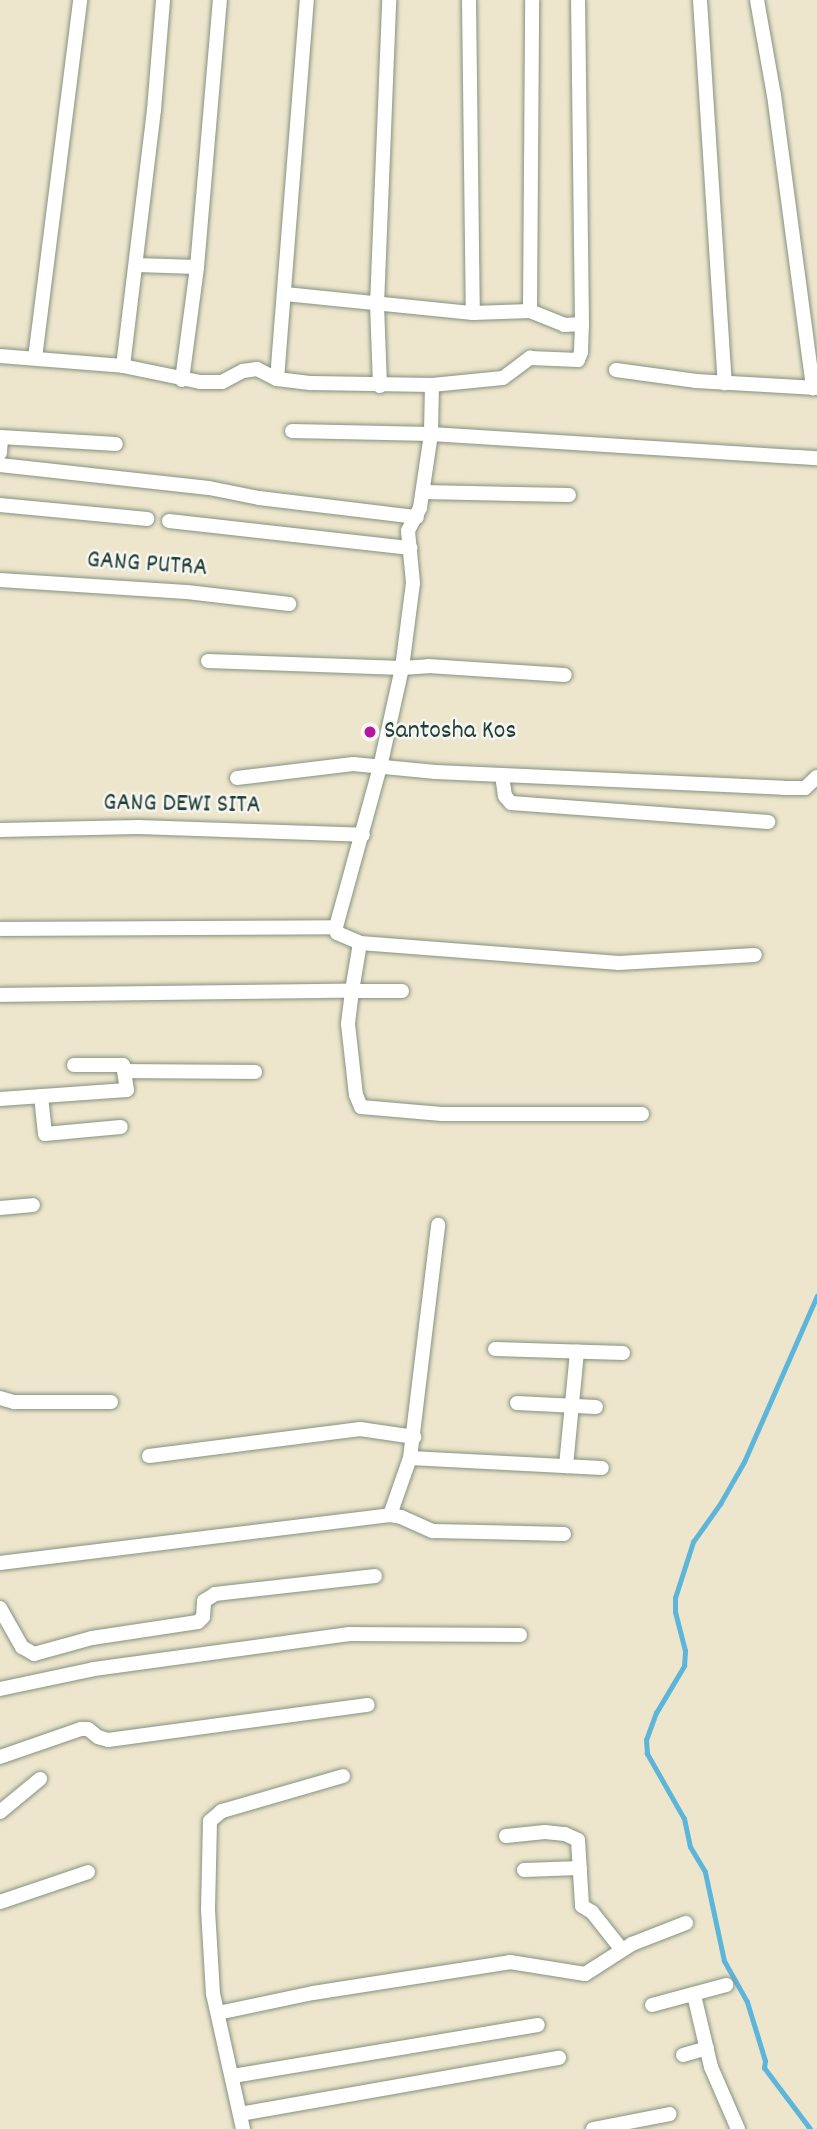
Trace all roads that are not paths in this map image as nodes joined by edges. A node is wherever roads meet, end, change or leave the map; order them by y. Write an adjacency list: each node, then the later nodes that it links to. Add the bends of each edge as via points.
1 (80, 0): 19 (street)
2 (163, 0): 11 (street)
3 (220, 0): 12 (street)
4 (307, 0): 13 (street)
5 (389, 0): 14 (street)
6 (469, 0): 16 (street)
7 (532, 0): 15 (street)
8 (578, 0): 17 (street)
9 (701, 0): 24 (street)
10 (757, 0): 27 (street)
11 (136, 265): 12 (street); 20 (street)
12 (197, 267): 23 (street)
13 (285, 294): 14 (street); 22 (street)
14 (377, 305): 16 (street); 26 (street)
15 (530, 312): 16 (street); 17 (street, via 564,325)
16 (473, 313)
17 (582, 324): 25 (street, via 578,360 530,358 503,378)
18 (0, 356): 19 (street)
19 (35, 358): 20 (street)
20 (122, 366): 23 (street)
21 (616, 370): 24 (street)
22 (277, 379): 23 (street, via 250,369 215,383); 26 (street)
23 (183, 380)
24 (725, 383): 27 (street)
25 (432, 385): 26 (street); 29 (street)
26 (380, 386)
27 (815, 388)
28 (292, 431): 29 (street)
29 (431, 434): 33 (street); 35 (street)
30 (1, 437): 31 (street); 32 (street)
31 (116, 444)
32 (0, 453)
33 (817, 458)
34 (0, 465): 38 (street)
35 (423, 492): 36 (street); 38 (street)
36 (569, 495)
37 (0, 505): 39 (street)
38 (417, 517): 41 (street, via 408,527)
39 (147, 519)
40 (169, 521): 41 (street)
41 (410, 548): 45 (street, via 413,583)
42 (0, 580): 43 (street, GANG PUTRA, via 187,592)
43 (289, 604)
44 (208, 661): 45 (street)
45 (402, 668): 46 (street); 47 (street)
46 (565, 675)
47 (380, 767): 48 (street); 50 (street, via 353,764); 53 (street)
48 (502, 775): 49 (street, via 796,788 811,785); 51 (street, via 505,796 511,803)
49 (817, 777)
50 (237, 778)
51 (768, 822)
52 (0, 830): 53 (street, GANG DEWI SITA, via 138,827)
53 (363, 835): 54 (street)
54 (336, 927): 55 (street); 56 (street, via 341,937)
55 (0, 929)
56 (360, 943): 57 (street, via 619,963); 58 (street)
57 (755, 955)
58 (352, 991): 59 (street); 60 (street); 66 (street, via 348,1024 361,1107 442,1114)
59 (402, 991)
60 (0, 995)
61 (74, 1065): 62 (street, via 123,1065)
62 (125, 1071): 63 (street); 64 (street, via 124,1091)
63 (255, 1072)
64 (41, 1096): 65 (street); 67 (street, via 46,1134)
65 (0, 1099)
66 (642, 1114)
67 (121, 1127)
68 (33, 1205): 69 (street)
69 (0, 1208)
70 (439, 1225): 79 (street)
71 (495, 1349): 72 (street)
72 (577, 1352): 73 (street); 77 (street)
73 (623, 1353)
74 (0, 1398): 75 (street, via 13,1402)
75 (111, 1402)
76 (517, 1403): 77 (street)
77 (572, 1405): 78 (street); 82 (street)
78 (596, 1407)
79 (414, 1437): 80 (street, via 360,1429); 81 (street)
80 (149, 1456)
81 (410, 1458): 82 (street); 84 (street)
82 (566, 1466): 83 (street)
83 (602, 1468)
84 (390, 1516): 85 (street, via 433,1531); 86 (street)
85 (564, 1534)
86 (0, 1563)
87 (375, 1576): 88 (street, via 215,1594 204,1601 198,1622 92,1638 34,1654 22,1647)
88 (0, 1608)
89 (520, 1635): 90 (street, via 350,1634 94,1669)
90 (0, 1689)
91 (368, 1705): 92 (street, via 108,1740 89,1728 81,1729)
92 (0, 1757)
93 (344, 1776): 106 (street, via 222,1811 210,1821 208,1909)
94 (40, 1779): 95 (street)
95 (0, 1812)
96 (506, 1836): 97 (street, via 545,1832 573,1836 580,1844)
97 (580, 1868): 98 (street); 102 (street, via 582,1906)
98 (524, 1870)
99 (88, 1872): 100 (street)
100 (0, 1902)
101 (686, 1923): 102 (street)
102 (622, 1950): 106 (street, via 585,1974 510,1962)
103 (726, 1985): 104 (street)
104 (694, 1995): 105 (street); 108 (street)
105 (652, 2005)
106 (218, 2013): 111 (street)
107 (538, 2025): 111 (street)
108 (707, 2048): 109 (street); 117 (street)
109 (683, 2055)
110 (559, 2057): 112 (street)
111 (233, 2076): 112 (street)
112 (240, 2113): 115 (street)
113 (670, 2113): 114 (street)
114 (638, 2125): 116 (street)
115 (243, 2129)
116 (593, 2129)
117 (738, 2129)

